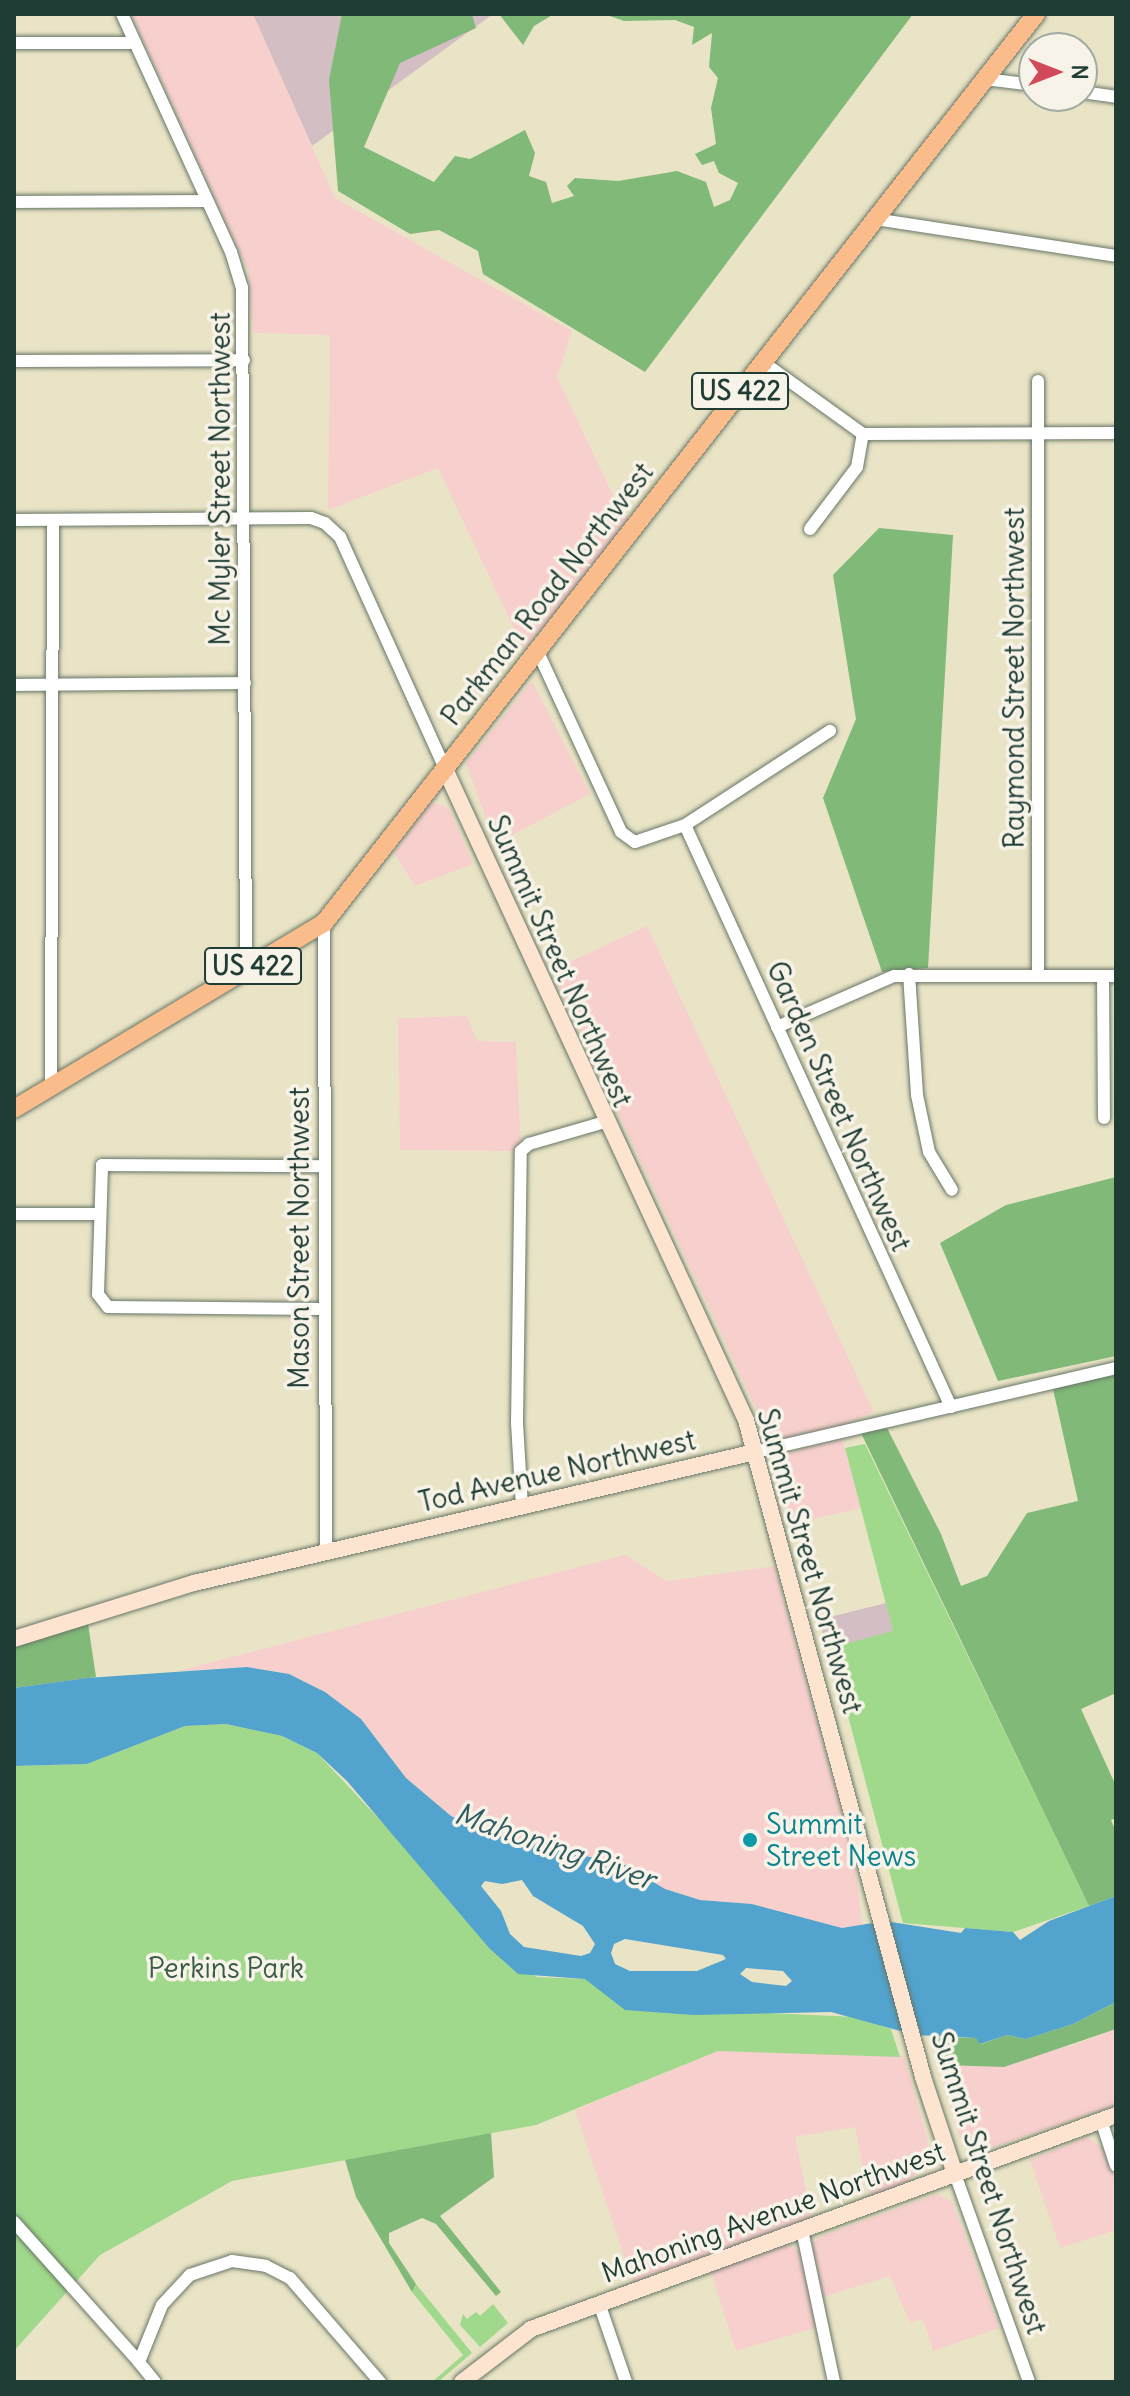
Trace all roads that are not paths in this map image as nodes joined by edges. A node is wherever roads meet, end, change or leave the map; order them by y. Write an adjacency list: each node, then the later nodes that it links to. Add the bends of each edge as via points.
1 (122, 14): 4 (street, Mc Myler Street Northwest)
2 (1036, 14): 5 (main road, Parkman Road Northwest / US 422)
3 (14, 43): 4 (street)
4 (135, 43): 7 (street, Mc Myler Street Northwest)
5 (985, 79): 6 (street); 9 (main road, Parkman Road Northwest / US 422)
6 (1018, 83)
7 (207, 201): 8 (street); 11 (street, Mc Myler Street Northwest, via 239,273)
8 (14, 202)
9 (875, 219): 10 (street); 13 (main road, Parkman Road Northwest / US 422)
10 (1116, 256)
11 (244, 360): 12 (street); 18 (street, Mc Myler Street Northwest)
12 (14, 361)
13 (763, 362): 16 (street); 22 (main road, Parkman Road Northwest / US 422)
14 (1038, 381): 17 (street, Raymond Street Northwest)
15 (1116, 433): 17 (street)
16 (863, 434): 17 (street); 21 (street, via 857,467)
17 (1039, 434): 32 (street, Raymond Street Northwest)
18 (245, 518): 20 (street); 23 (street, Mc Myler Street Northwest); 27 (street, Summit Street Northwest, via 311,518 332,527)
19 (14, 520): 20 (street)
20 (53, 520): 25 (street)
21 (810, 529)
22 (537, 650): 27 (main road, Parkman Road Northwest / US 422); 28 (street, via 621,832 642,842)
23 (245, 683): 25 (street); 30 (street, Mc Myler Street Northwest)
24 (14, 685): 25 (street)
25 (51, 685): 35 (street)
26 (830, 731): 28 (street)
27 (445, 769): 29 (main road, Parkman Road Northwest / US 422); 38 (main road, Summit Street Northwest)
28 (685, 825): 34 (street, Garden Street Northwest)
29 (324, 923): 30 (main road, Parkman Road Northwest / US 422); 39 (street, Mason Street Northwest)
30 (246, 970): 35 (main road, Parkman Road Northwest / US 422)
31 (909, 974): 32 (street); 34 (street, via 871,983); 40 (street, via 917,1095 929,1152)
32 (1038, 975): 33 (street)
33 (1109, 976): 37 (street)
34 (777, 1027): 45 (street, Garden Street Northwest)
35 (51, 1087): 36 (main road, Parkman Road Northwest / US 422)
36 (14, 1109)
37 (1104, 1118)
38 (605, 1122): 46 (main road, Summit Street Northwest, via 746,1420); 47 (street, via 521,1151 517,1423)
39 (324, 1166): 42 (street, via 107,1162 98,1173); 43 (street, Mason Street Northwest)
40 (952, 1190)
41 (14, 1214): 42 (street)
42 (99, 1214): 43 (street, via 98,1294 104,1306)
43 (323, 1309): 48 (street, Mason Street Northwest)
44 (1116, 1368): 45 (street, Tod Avenue Northwest)
45 (951, 1407): 46 (street, Tod Avenue Northwest)
46 (755, 1452): 47 (main road, Tod Avenue Northwest); 52 (main road, Summit Street Northwest, via 923,2077)
47 (522, 1507): 48 (main road, Tod Avenue Northwest)
48 (326, 1552): 49 (main road, Tod Avenue Northwest, via 156,1593)
49 (14, 1639)
50 (1108, 2118): 51 (street); 52 (main road, Mahoning Avenue Northwest)
51 (1116, 2166)
52 (955, 2174): 54 (main road, Mahoning Avenue Northwest); 62 (street, Summit Street Northwest)
53 (14, 2222): 56 (street)
54 (802, 2230): 55 (main road, Mahoning Avenue Northwest); 61 (street)
55 (599, 2303): 59 (main road, Mahoning Avenue Northwest, via 522,2334); 60 (street)
56 (139, 2362): 57 (street); 58 (street, via 162,2305 181,2282 212,2265 244,2261 280,2271 298,2286)
57 (155, 2382)
58 (380, 2382)
59 (462, 2382)
60 (626, 2382)
61 (834, 2382)
62 (1029, 2382)

